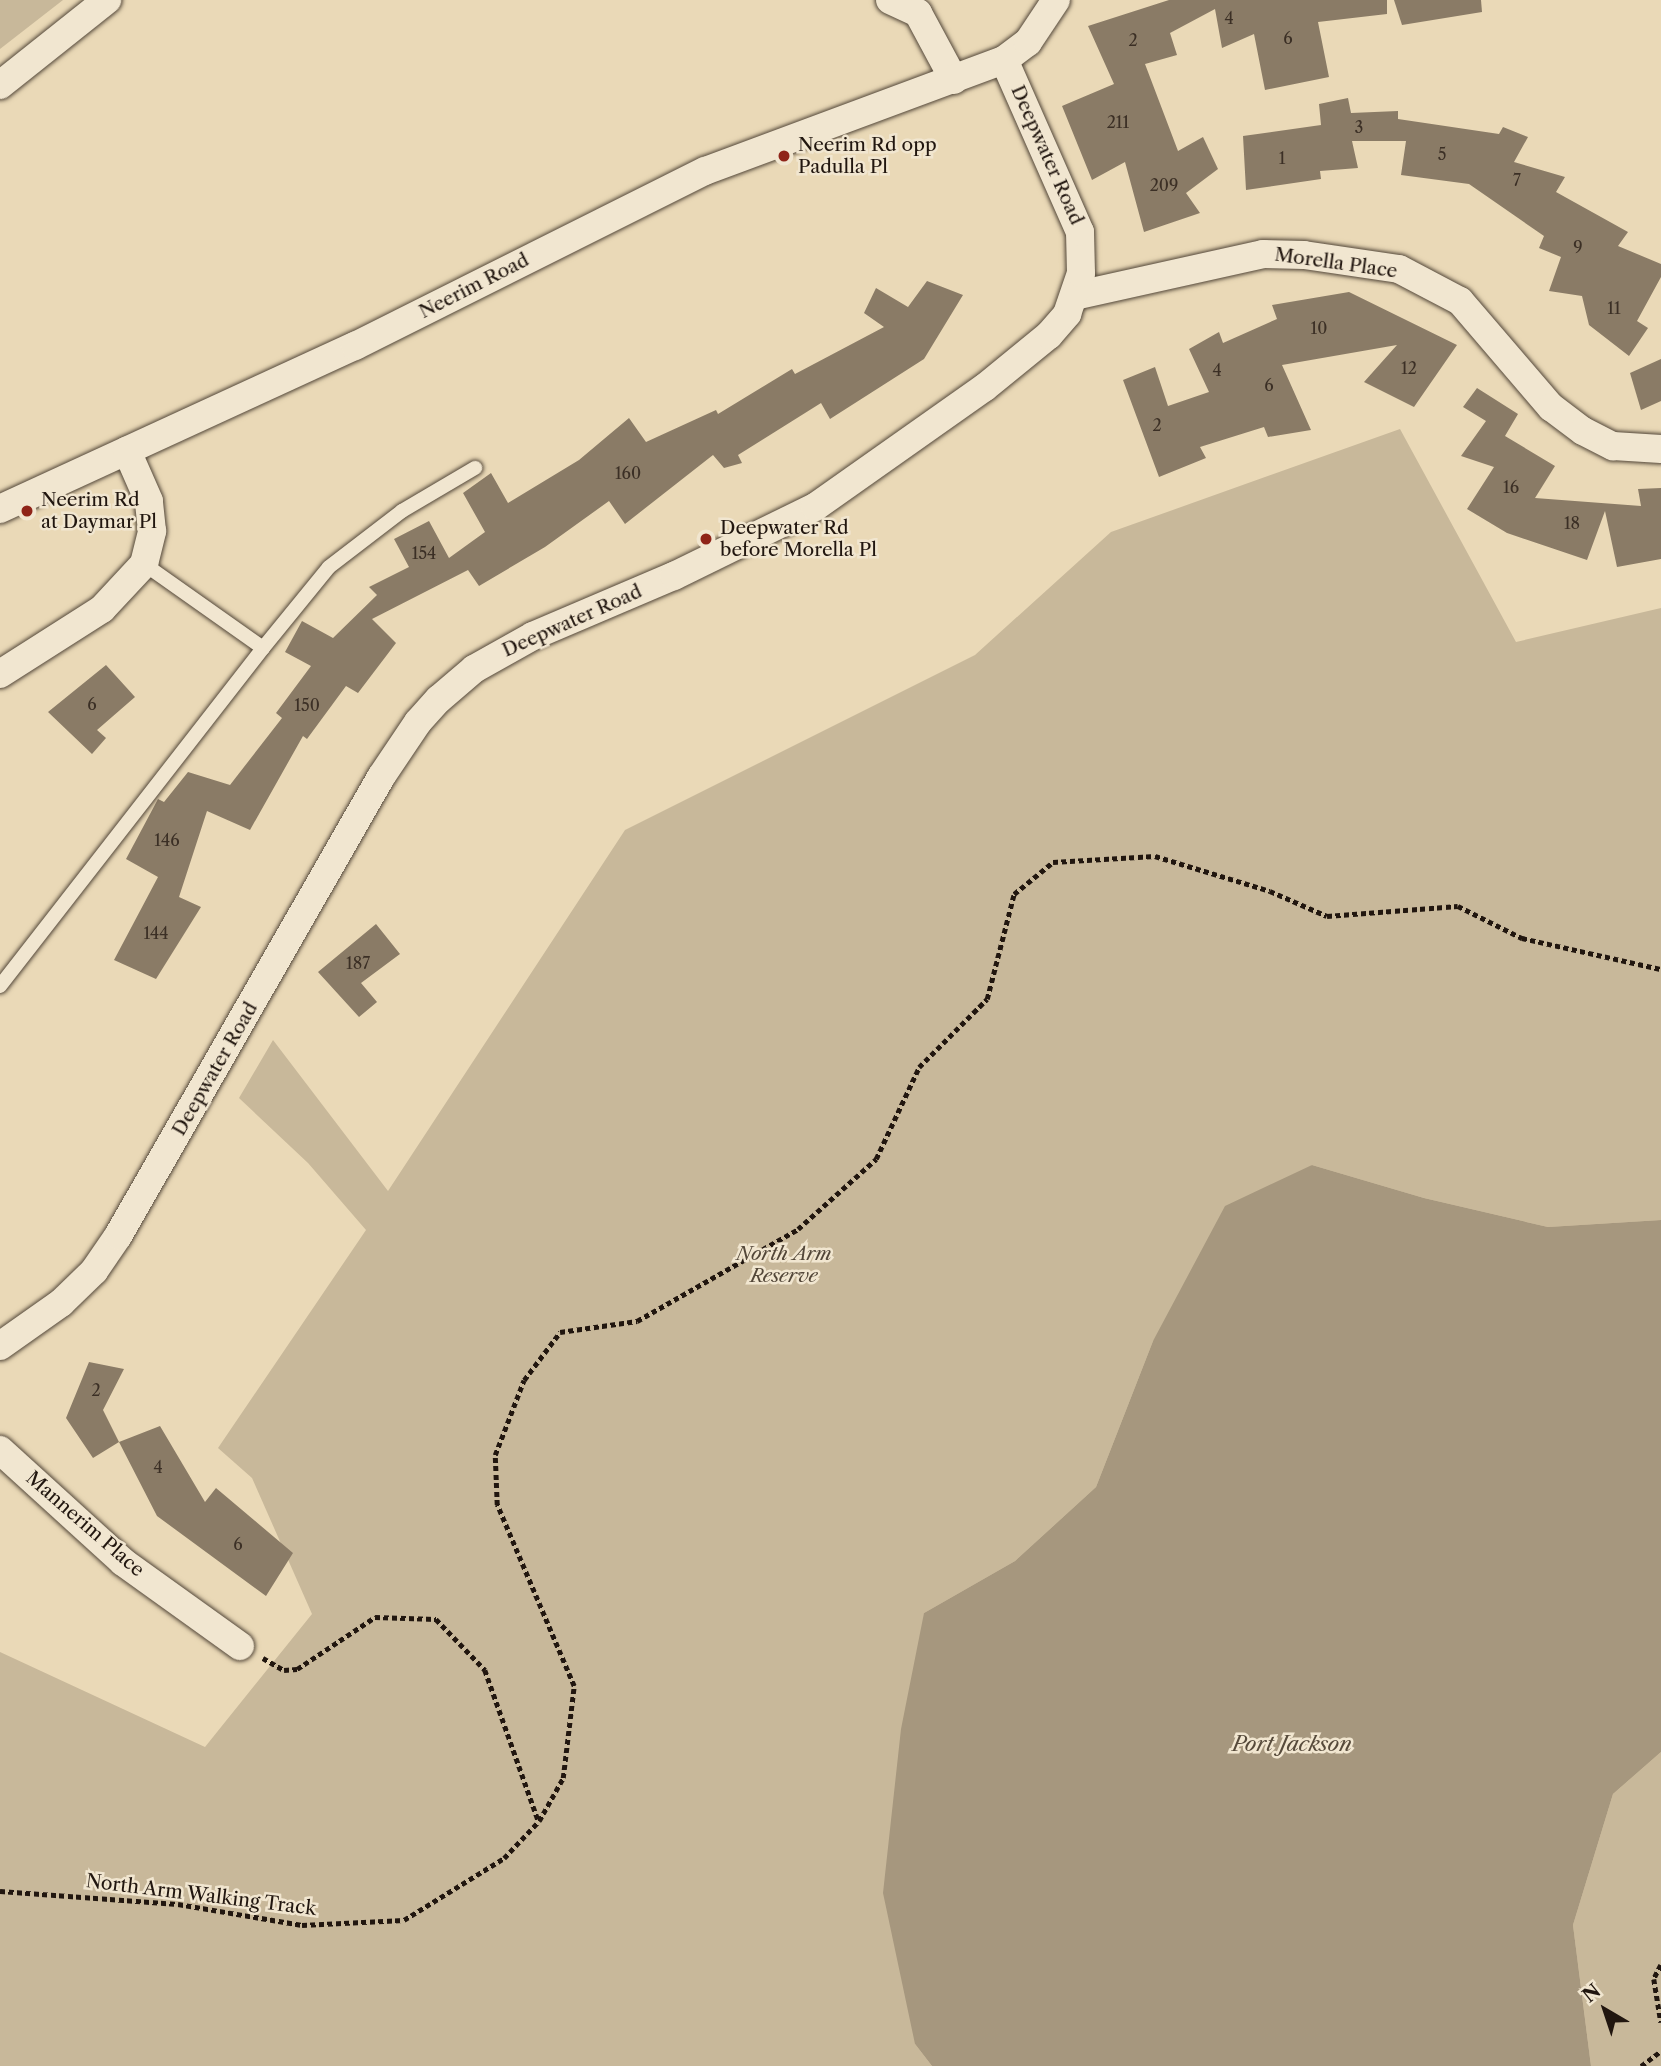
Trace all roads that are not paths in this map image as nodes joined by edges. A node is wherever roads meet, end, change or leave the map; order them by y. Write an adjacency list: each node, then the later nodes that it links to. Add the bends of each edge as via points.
1 (107, 0): 6 (street)
2 (890, 0): 5 (street, via 918,13)
3 (1056, 0): 4 (street, Neerim Road, via 1028,42)
4 (1004, 60): 5 (street, Neerim Road); 7 (street, Deepwater Road, via 1080,232 1082,262)
5 (954, 80): 9 (street, Neerim Road, via 680,183 355,346)
6 (0, 85)
7 (1074, 296): 8 (street, Morella Place, via 1263,254 1304,255 1399,269 1460,301 1551,407 1583,431 1613,446); 16 (street, Deepwater Road, via 1049,335 984,388 815,507 674,576 523,641 474,669 439,699 381,778 118,1236 94,1271 61,1303)
8 (1661, 449)
9 (127, 451): 11 (street, Neerim Road); 12 (street, via 149,501 152,531)
10 (475, 468): 13 (lane, via 402,510 329,567)
11 (0, 509)
12 (144, 564): 13 (lane); 14 (street, via 102,609)
13 (263, 648): 15 (lane)
14 (0, 674)
15 (0, 986)
16 (0, 1346)
17 (0, 1450): 18 (street, Mannerim Place, via 123,1562)
18 (240, 1646)

